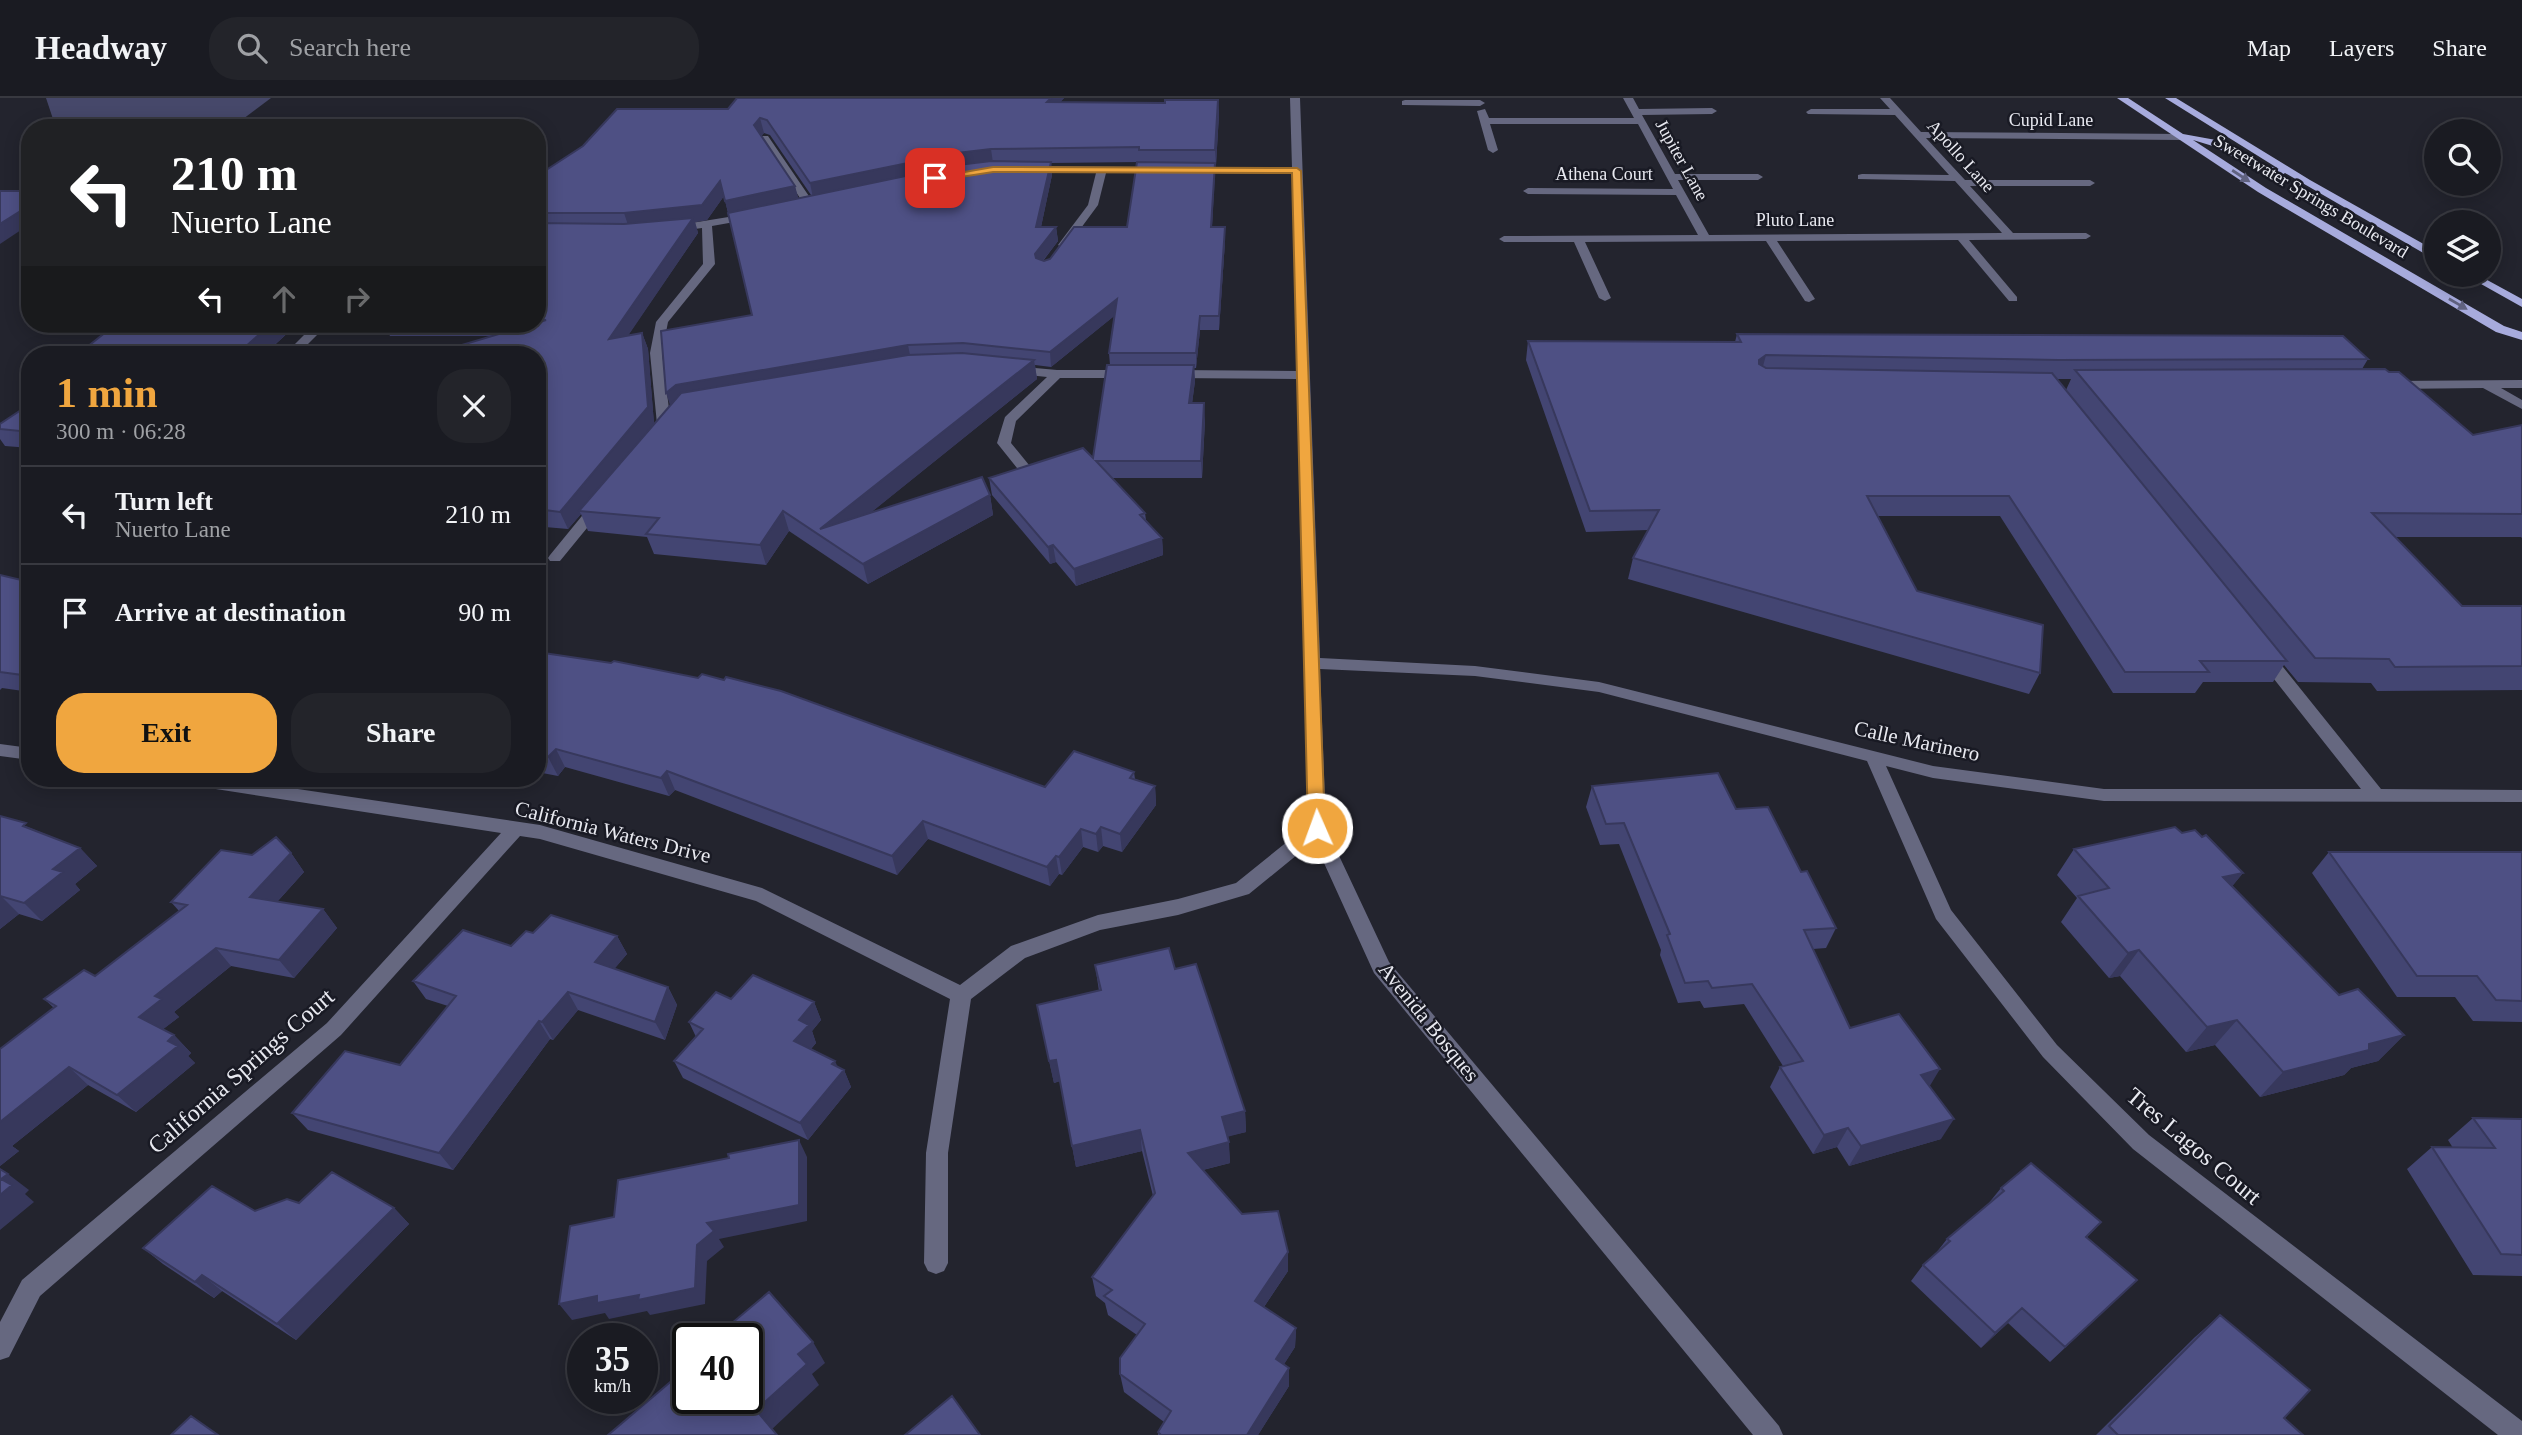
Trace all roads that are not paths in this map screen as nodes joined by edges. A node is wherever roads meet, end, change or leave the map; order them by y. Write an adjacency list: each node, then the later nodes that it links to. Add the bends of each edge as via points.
1 (1295, 98): 21 (street, Avenida Bosques)
2 (1628, 98): 11 (street, Jupiter Lane)
3 (1885, 98): 10 (street, Apollo Lane)
4 (2122, 98): 14 (main road, Sweetwater Springs Boulevard)
5 (2170, 98): 26 (main road, Sweetwater Springs Boulevard)
6 (1479, 100): 7 (street); 12 (street)
7 (1405, 103)
8 (1712, 111): 11 (street)
9 (1811, 112): 10 (street)
10 (1898, 112): 13 (street, Apollo Lane)
11 (1638, 117): 12 (street); 22 (street, Jupiter Lane)
12 (1485, 121): 16 (street)
13 (1919, 135): 14 (street, Cupid Lane); 25 (street, Apollo Lane)
14 (2182, 137): 26 (main road, via 2203,137 2254,165); 51 (main road, Sweetwater Springs Boulevard, one-way to 51, via 2262,190 2465,309)
15 (765, 138): 31 (street)
16 (1493, 150)
17 (1020, 169): 18 (street)
18 (1102, 170): 19 (street); 44 (street, via 1093,205)
19 (1172, 170)
20 (1185, 170): 21 (street)
21 (1297, 171): 55 (street, Avenida Bosques)
22 (1671, 177): 23 (street); 29 (street, Jupiter Lane)
23 (1758, 177)
24 (1862, 177): 25 (street)
25 (1959, 180): 27 (street); 38 (street, Apollo Lane)
26 (2306, 182): 43 (main road, Sweetwater Springs Boulevard)
27 (2090, 183)
28 (1528, 191): 29 (street, Athena Court)
29 (1679, 192): 39 (street, Jupiter Lane)
30 (823, 202): 31 (street)
31 (810, 205): 32 (street)
32 (797, 207)
33 (771, 213): 34 (street)
34 (707, 226): 35 (street); 60 (street, via 709,264 662,322 656,353 669,420)
35 (655, 232)
36 (2086, 236): 38 (street, Pluto Lane)
37 (1961, 237): 38 (street, Pluto Lane); 40 (street, Pluto Lane); 48 (street)
38 (2011, 237)
39 (1705, 238): 40 (street, Pluto Lane); 42 (street, Pluto Lane)
40 (1770, 238): 47 (street)
41 (1504, 239): 42 (street, Pluto Lane)
42 (1578, 239): 46 (street)
43 (2424, 249)
44 (1053, 259)
45 (2492, 287): 49 (main road)
46 (1605, 298)
47 (1809, 299)
48 (2013, 299)
49 (2522, 304)
50 (312, 333): 52 (street)
51 (2522, 336)
52 (299, 346)
53 (1004, 369): 54 (street)
54 (1057, 374): 55 (street); 61 (street, via 1010,420 1004,443)
55 (1303, 375): 65 (street, Avenida Bosques)
56 (2485, 384): 57 (street); 58 (street); 59 (street)
57 (2522, 384)
58 (2376, 385)
59 (2522, 405)
60 (647, 445)
61 (1022, 465)
62 (606, 496): 63 (street)
63 (555, 558)
64 (2256, 645): 70 (street)
65 (1310, 663): 68 (street, Calle Marinero, via 1475,671 1599,687); 73 (street, Avenida Bosques)
66 (0, 750): 67 (street)
67 (21, 753)
68 (1873, 756): 70 (street, Calle Marinero, via 1933,772 2104,795); 78 (street, Tres Lagos Court, via 1943,914 2050,1051 2141,1142)
69 (243, 787): 72 (street, California Waters Drive)
70 (2376, 796): 71 (street, Calle Marinero)
71 (2522, 796)
72 (516, 828): 74 (street, California Waters Drive, via 762,895); 76 (street, California Springs Court, via 334,1029 31,1288)
73 (1317, 828): 74 (street, via 1242,889 1098,923 1018,952); 77 (street, Avenida Bosques, via 1381,967)
74 (961, 995): 75 (street, via 937,1153)
75 (936, 1263)
76 (0, 1348)
77 (1770, 1435)
78 (2519, 1435)

